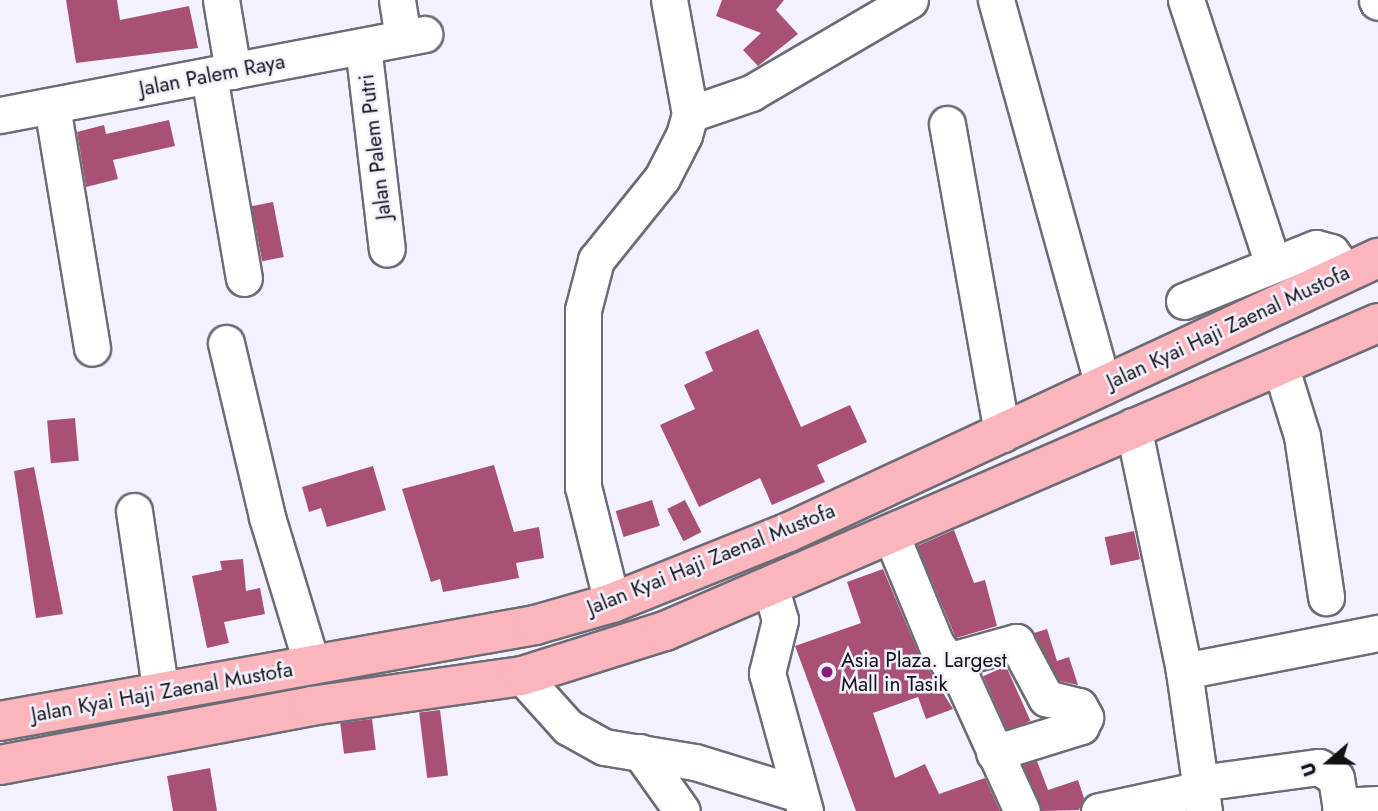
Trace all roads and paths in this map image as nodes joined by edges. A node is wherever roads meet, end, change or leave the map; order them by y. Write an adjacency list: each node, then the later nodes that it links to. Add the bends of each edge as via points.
1 (221, 0): 8 (street)
2 (397, 0): 7 (street, Jalan Palem Raya, via 414,36)
3 (668, 0): 10 (street)
4 (910, 0): 10 (street, via 751,93)
5 (1186, 0): 15 (street)
6 (991, 2): 22 (street)
7 (363, 46): 8 (street, Jalan Palem Raya); 13 (street, Jalan Palem Putri)
8 (221, 73): 9 (street, Jalan Palem Raya); 16 (street)
9 (52, 106): 11 (street, Jalan Palem Raya); 20 (street)
10 (690, 114): 31 (street, via 662,178 596,260 583,310 583,486)
11 (0, 115)
12 (947, 124): 24 (street)
13 (387, 248)
14 (1362, 265): 15 (main road, Jalan Kyai Haji Zaenal Mustofa)
15 (1284, 270): 17 (street); 22 (main road, Jalan Kyai Haji Zaenal Mustofa, via 1269,306)
16 (244, 278)
17 (1184, 301)
18 (1378, 323): 21 (main road, Jalan Kyai Haji Zaenal Mustofa)
19 (226, 343): 35 (street, via 267,517)
20 (92, 348)
21 (1280, 365): 23 (main road, Jalan Kyai Haji Zaenal Mustofa); 30 (street, via 1302,436)
22 (1103, 386): 24 (main road, Jalan Kyai Haji Zaenal Mustofa)
23 (1133, 426): 27 (main road, Jalan Kyai Haji Zaenal Mustofa); 36 (street)
24 (1002, 434): 25 (main road, Jalan Kyai Haji Zaenal Mustofa)
25 (843, 507): 28 (main road); 31 (main road, Jalan Kyai Haji Zaenal Mustofa)
26 (134, 511): 39 (street)
27 (890, 533): 28 (main road, Jalan Kyai Haji Zaenal Mustofa); 34 (street)
28 (852, 552): 29 (main road, Jalan Kyai Haji Zaenal Mustofa)
29 (770, 585): 37 (main road, Jalan Kyai Haji Zaenal Mustofa, via 665,632); 45 (street, via 780,620 767,673)
30 (1326, 597)
31 (612, 603): 33 (main road, Jalan Kyai Haji Zaenal Mustofa)
32 (1378, 633): 36 (street)
33 (471, 636): 35 (main road, Jalan Kyai Haji Zaenal Mustofa); 38 (main road)
34 (947, 661): 42 (street, via 962,679); 42 (street, via 1016,642 1046,698 1079,706 1085,717 1081,726)
35 (312, 665): 39 (main road, Jalan Kyai Haji Zaenal Mustofa)
36 (1184, 671): 44 (street)
37 (522, 676): 38 (main road, Jalan Kyai Haji Zaenal Mustofa); 41 (street, via 568,727 604,747)
38 (470, 681): 43 (main road, Jalan Kyai Haji Zaenal Mustofa)
39 (161, 693): 40 (main road, Jalan Kyai Haji Zaenal Mustofa)
40 (0, 721)
41 (640, 752): 45 (street); 48 (street)
42 (994, 753): 49 (street)
43 (0, 765)
44 (1202, 794): 47 (street, via 1319,767 1336,778); 50 (street)
45 (802, 802)
46 (1378, 804): 47 (street)
47 (1340, 808)
48 (682, 811)
49 (1022, 811)
50 (1099, 811)

